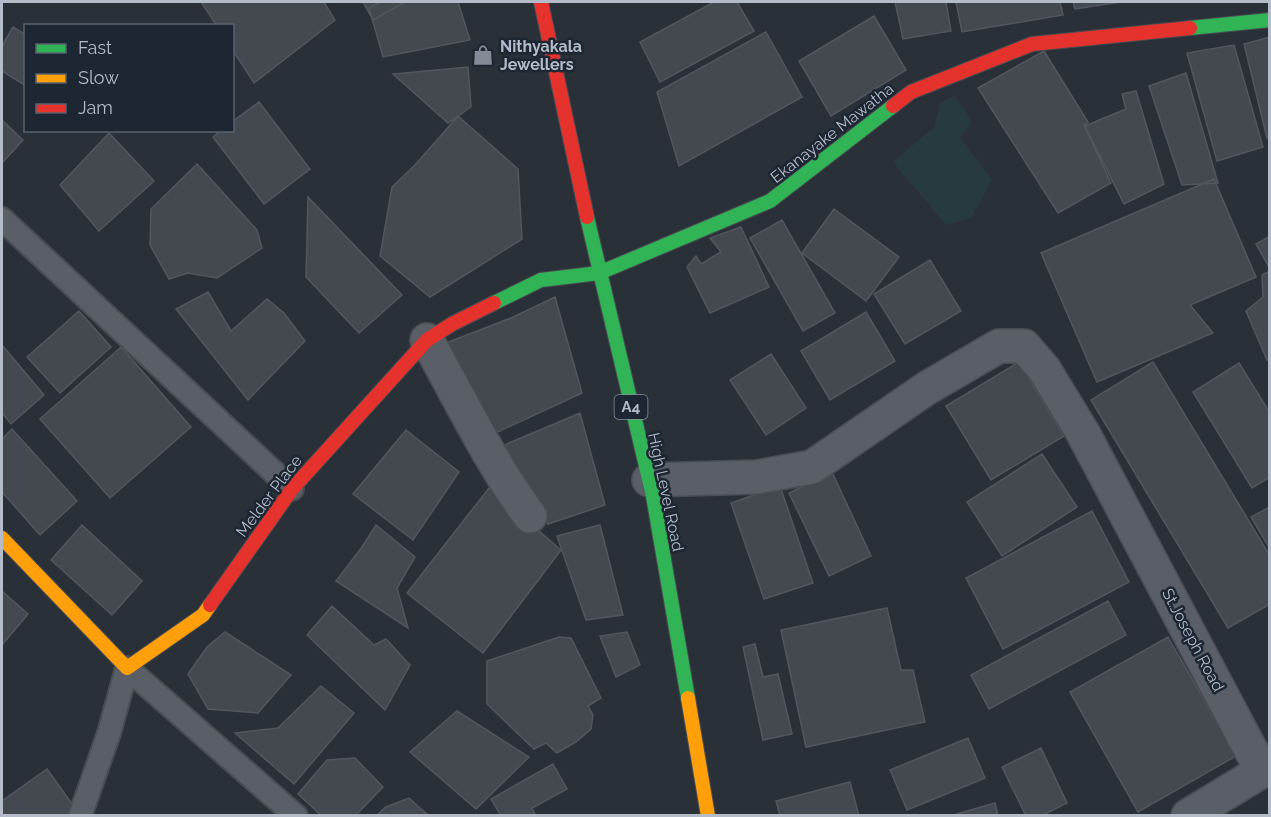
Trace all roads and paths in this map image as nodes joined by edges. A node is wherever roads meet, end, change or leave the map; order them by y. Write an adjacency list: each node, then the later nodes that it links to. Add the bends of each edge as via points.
1 (541, 2): 4 (main road, High Level Road / A4)
2 (1269, 20): 4 (main road, Ekanayake Mawatha, via 1032,44 911,92 770,201)
3 (2, 219): 7 (lane)
4 (599, 273): 5 (main road, Melder Place, via 541,280); 6 (main road, High Level Road / A4)
5 (427, 340): 7 (main road, Melder Place); 8 (street, via 489,452)
6 (649, 480): 11 (street, St.Joseph Road, via 758,477 812,467 927,388 999,346 1024,346 1044,369 1083,433); 14 (main road, High Level Road / A4)
7 (292, 489): 10 (main road, Melder Place, via 203,615)
8 (530, 516)
9 (2, 538): 10 (main road)
10 (127, 668): 12 (lane); 13 (lane)
11 (1266, 769): 15 (street, St.Joseph Road)
12 (80, 816)
13 (296, 816)
14 (708, 816)
15 (1188, 816)

